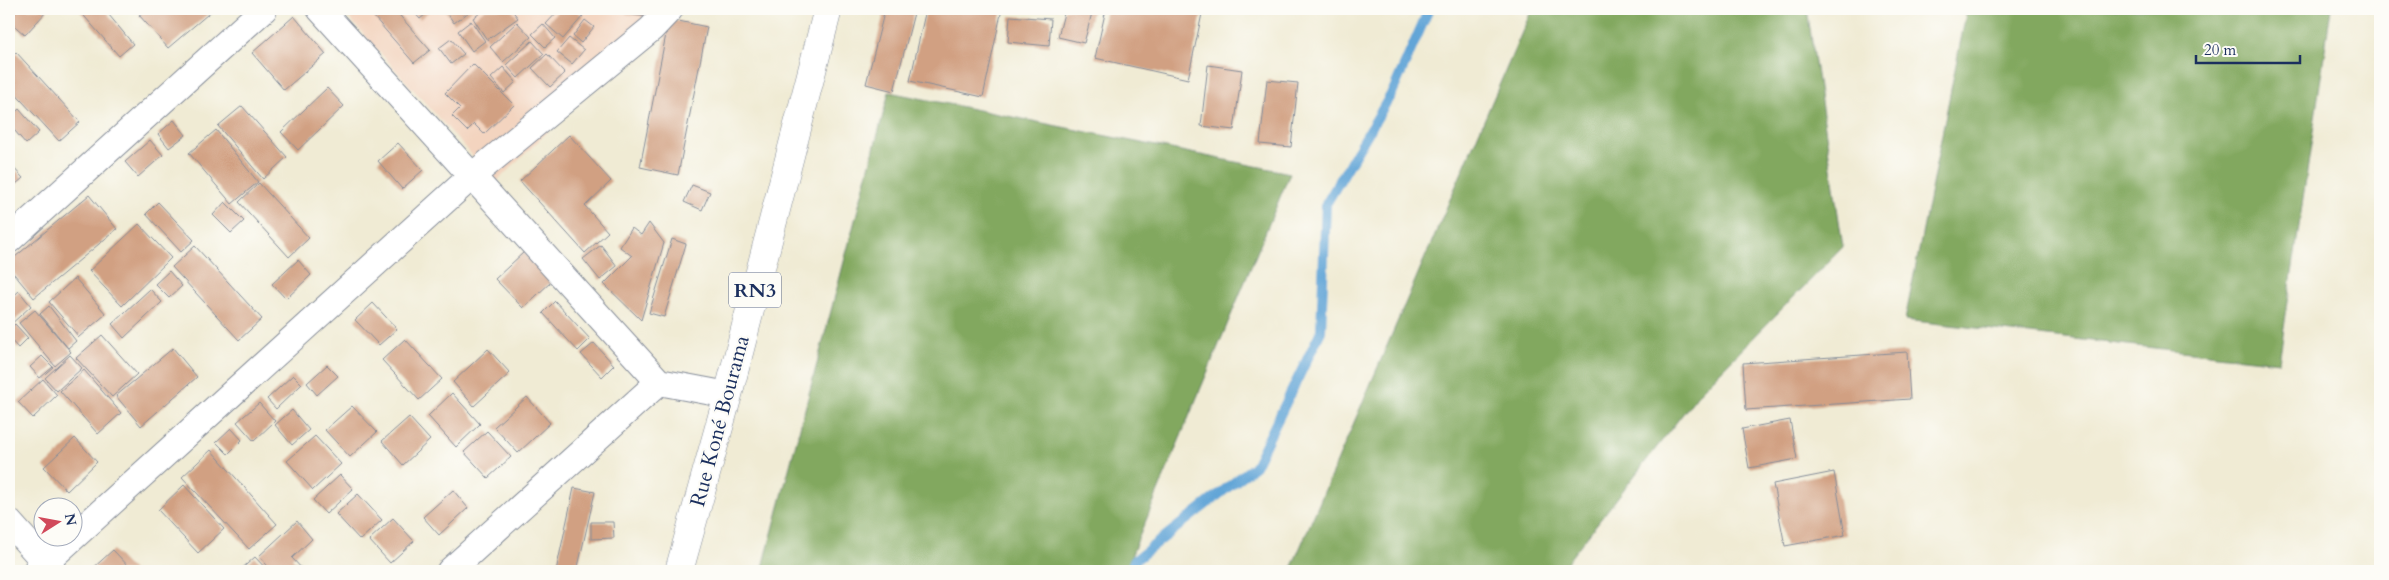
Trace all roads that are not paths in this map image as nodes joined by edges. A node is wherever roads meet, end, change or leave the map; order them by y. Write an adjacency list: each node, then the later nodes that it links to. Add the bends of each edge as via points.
1 (264, 9): 6 (street)
2 (320, 9): 5 (street)
3 (670, 9): 5 (street)
4 (828, 9): 8 (highway, Rue Koné Bourama / RN3)
5 (472, 176): 7 (street); 10 (street)
6 (9, 240)
7 (659, 382): 8 (street); 11 (street)
8 (728, 395): 12 (highway, Rue Koné Bourama / RN3)
9 (9, 522): 10 (street)
10 (45, 568)
11 (450, 571)
12 (679, 571)

